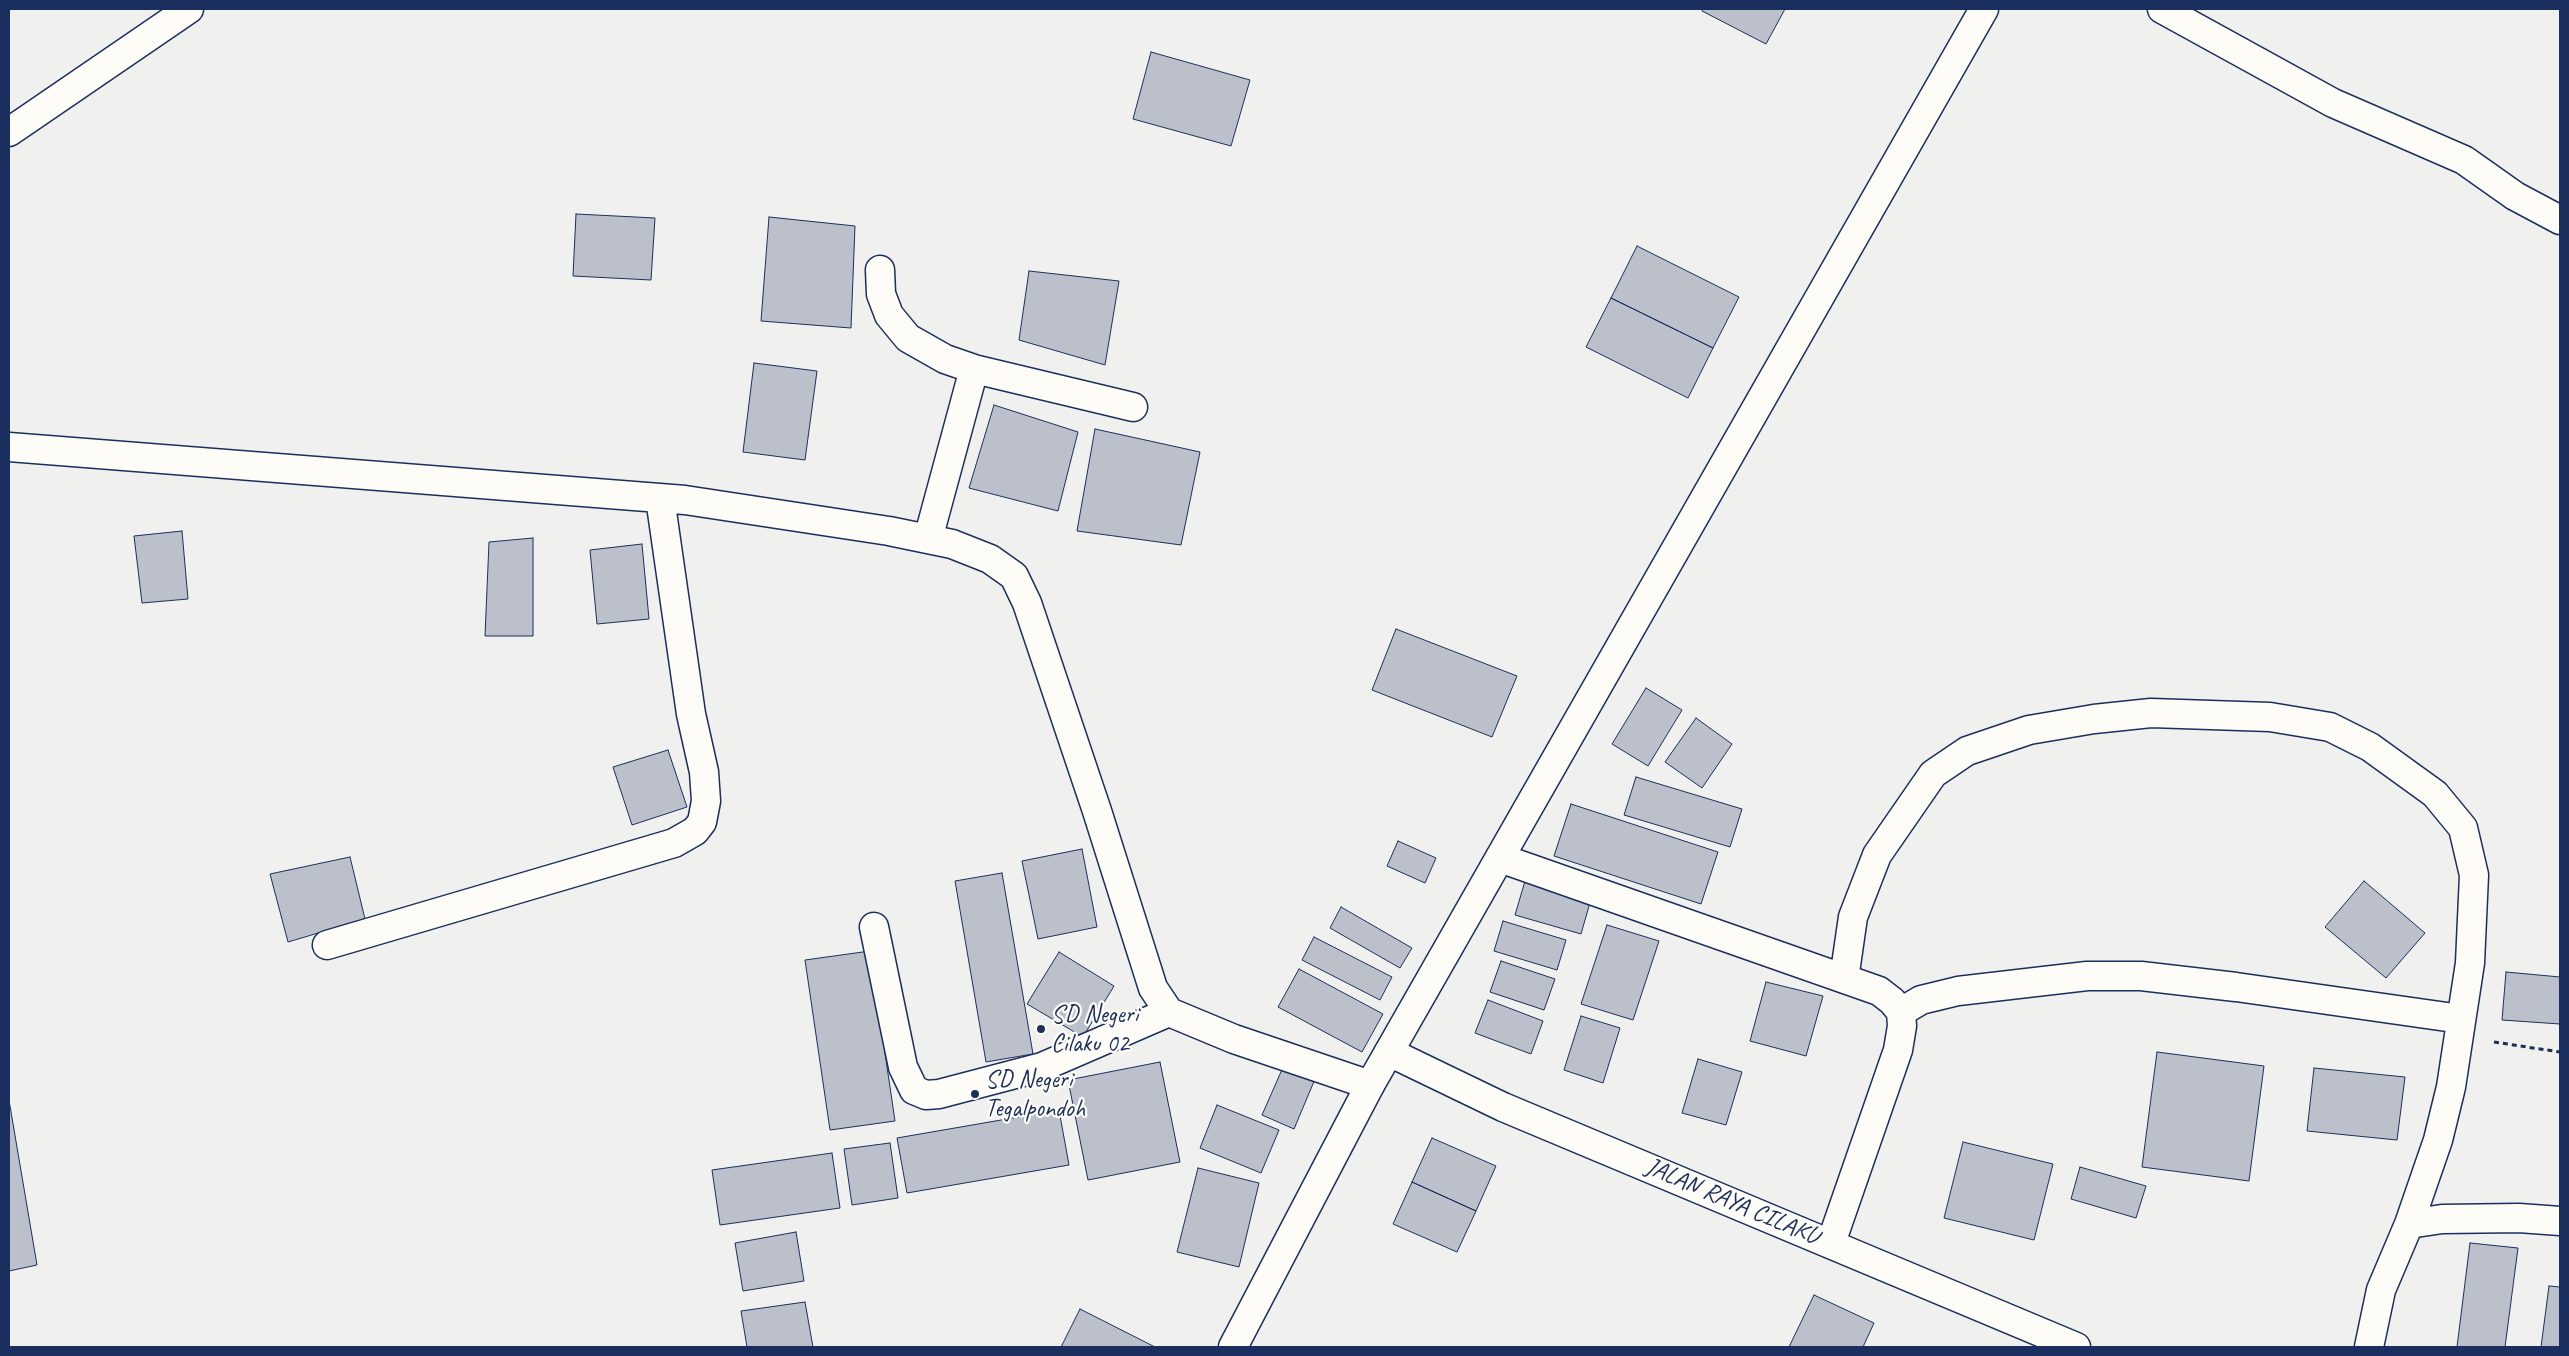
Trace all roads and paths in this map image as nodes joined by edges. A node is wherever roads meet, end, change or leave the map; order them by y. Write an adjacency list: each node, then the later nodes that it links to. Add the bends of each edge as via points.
1 (189, 9): 4 (street)
2 (1984, 9): 12 (street)
3 (2162, 9): 5 (street, via 2332,103 2464,160 2515,196)
4 (9, 132)
5 (2560, 220)
6 (880, 270): 7 (street, via 881,294 889,315 908,338 945,360)
7 (974, 369): 8 (street); 11 (street)
8 (1134, 407)
9 (9, 447): 10 (street)
10 (660, 498): 11 (street); 14 (street, via 691,714 704,772 706,801 702,822 695,831 674,843)
11 (928, 539): 16 (street, via 952,544 990,559 1014,576 1030,612 1153,988)
12 (1500, 858): 15 (street); 19 (street)
13 (874, 927): 16 (street, via 902,1068 914,1090 926,1095 1042,1067)
14 (327, 945)
15 (1844, 979): 17 (street, via 1879,992); 18 (street, via 1853,917 1877,855 1933,774 1967,752 2030,730 2094,719 2151,714 2270,717 2330,727 2370,747 2435,794 2463,828 2474,875 2470,963)
16 (1169, 1012): 21 (street, via 1234,1039)
17 (1901, 1012): 18 (street, via 1921,1000 1958,992 2086,976 2141,976 2236,987); 24 (street, via 1898,1050)
18 (2460, 1028): 20 (path); 23 (street, via 2438,1140)
19 (1389, 1052): 21 (street); 24 (street, JALAN RAYA CILAKU, via 1503,1107)
20 (2560, 1052)
21 (1370, 1085): 25 (street)
22 (2560, 1221): 23 (street, via 2442,1219)
23 (2409, 1224): 27 (street, via 2381,1290)
24 (1831, 1243): 26 (street, JALAN RAYA CILAKU)
25 (1233, 1347)
26 (2076, 1347)
27 (2369, 1347)

